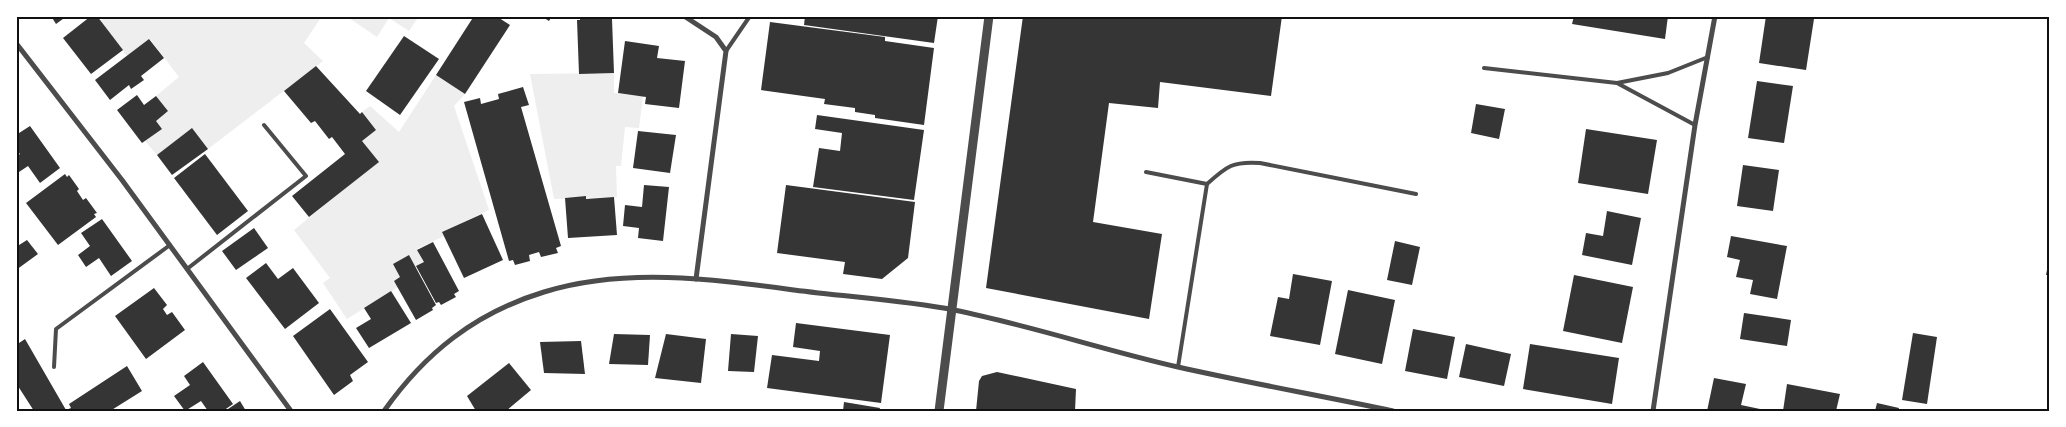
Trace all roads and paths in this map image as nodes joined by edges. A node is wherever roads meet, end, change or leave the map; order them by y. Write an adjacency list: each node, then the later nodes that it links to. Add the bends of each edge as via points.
1 (684, 16): 6 (street, via 716,37)
2 (750, 16): 6 (lane)
3 (989, 16): 18 (street)
4 (1715, 16): 7 (street)
5 (16, 43): 15 (street)
6 (726, 51): 17 (street)
7 (1708, 56): 9 (lane, via 1668,73); 10 (street)
8 (1484, 68): 9 (lane)
9 (1618, 83): 10 (lane)
10 (1695, 125): 25 (street)
11 (264, 126): 16 (lane, via 306,176)
12 (1146, 172): 13 (lane)
13 (1207, 184): 14 (lane, via 1224,168 1238,162 1260,163); 20 (lane)
14 (1416, 194)
15 (170, 245): 16 (street); 19 (lane, via 56,329)
16 (187, 269): 21 (street)
17 (696, 279): 18 (street); 22 (street, via 646,276 599,281 544,292 492,312 448,340 406,379)
18 (953, 310): 20 (street); 23 (street)
19 (54, 367)
20 (1178, 367): 24 (street)
21 (291, 411)
22 (384, 411)
23 (939, 411)
24 (1393, 411)
25 (1653, 411)

